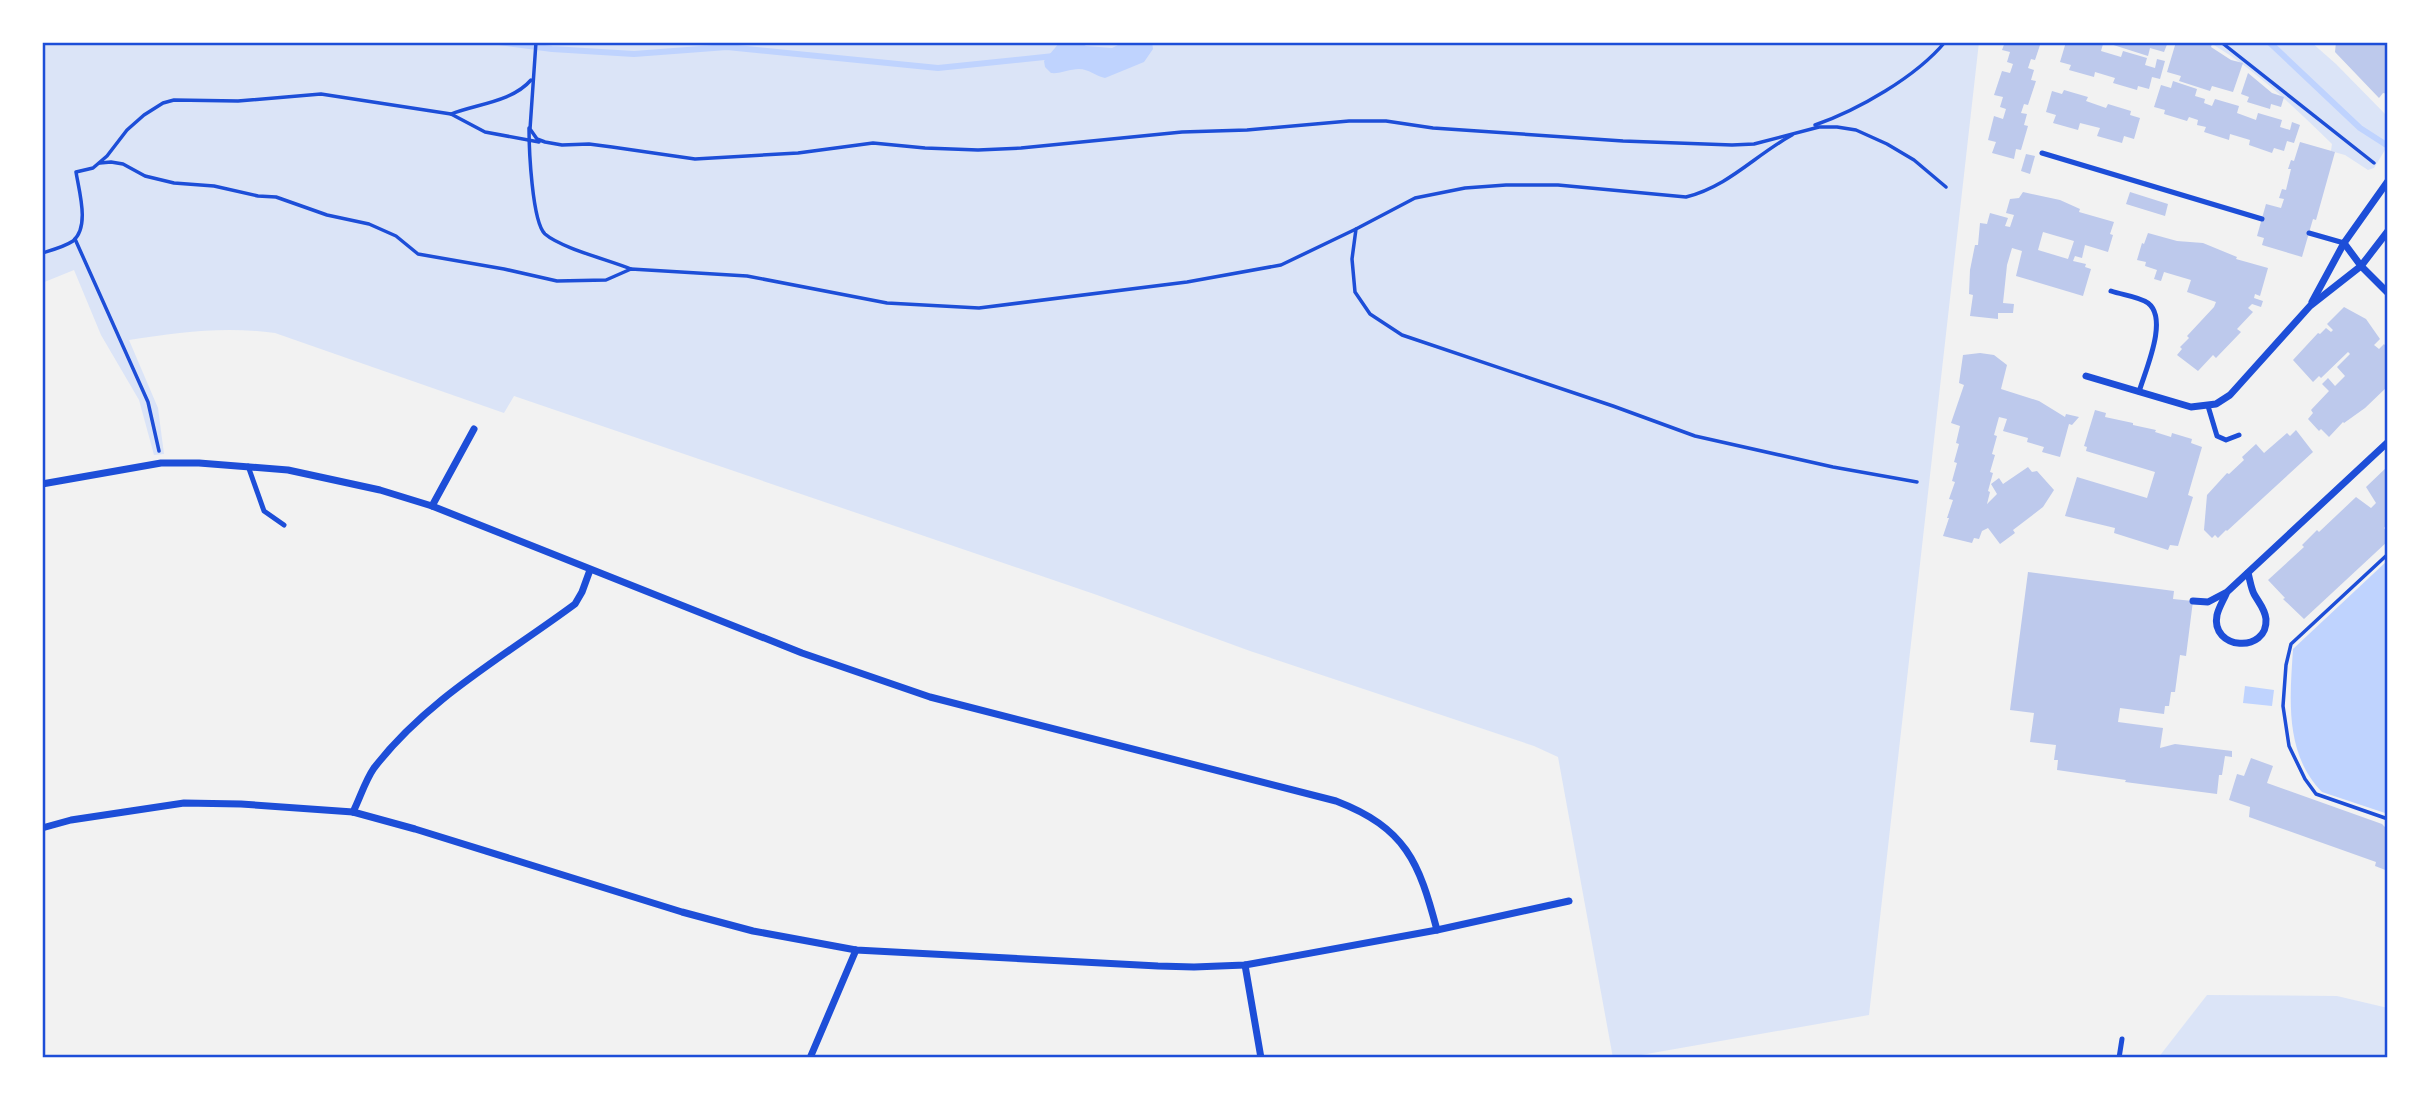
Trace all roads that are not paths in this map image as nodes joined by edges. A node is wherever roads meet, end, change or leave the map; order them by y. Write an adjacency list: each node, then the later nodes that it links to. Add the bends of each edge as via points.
1 (2042, 153): 3 (lane)
2 (2388, 181): 6 (street)
3 (2262, 219)
4 (2388, 231): 7 (street)
5 (2309, 233): 6 (lane)
6 (2344, 243): 7 (street); 10 (street)
7 (2361, 266): 9 (street); 10 (street)
8 (2111, 291): 12 (lane, via 2146,302 2157,316 2157,332)
9 (2388, 293)
10 (2310, 306): 13 (street, via 2230,395)
11 (2086, 376): 12 (street)
12 (2139, 392): 13 (street, via 2191,407)
13 (2207, 406): 15 (lane, via 2217,436 2226,440)
14 (474, 429): 19 (street)
15 (2239, 435)
16 (2388, 442): 22 (street)
17 (248, 466): 18 (street, via 161,463); 19 (street, via 288,470); 20 (lane, via 264,511)
18 (42, 484)
19 (432, 506): 21 (street)
20 (284, 525)
21 (590, 570): 25 (street, via 575,604 469,677 422,716 374,769); 28 (street, via 802,653 930,696 1359,810 1382,823 1413,859)
22 (2248, 573): 23 (street); 23 (street, via 2266,617 2263,633 2250,643 2234,643 2221,634 2216,618)
23 (2227, 592): 24 (street, via 2215,600)
24 (2193, 601)
25 (353, 812): 26 (street, via 184,803); 29 (street, via 682,912)
26 (42, 828)
27 (1569, 901): 28 (street)
28 (1437, 930): 30 (street)
29 (856, 950): 30 (street, via 1194,967); 32 (street)
30 (1245, 965): 33 (street)
31 (2122, 1039): 34 (lane)
32 (810, 1058)
33 (1261, 1058)
34 (2119, 1058)

